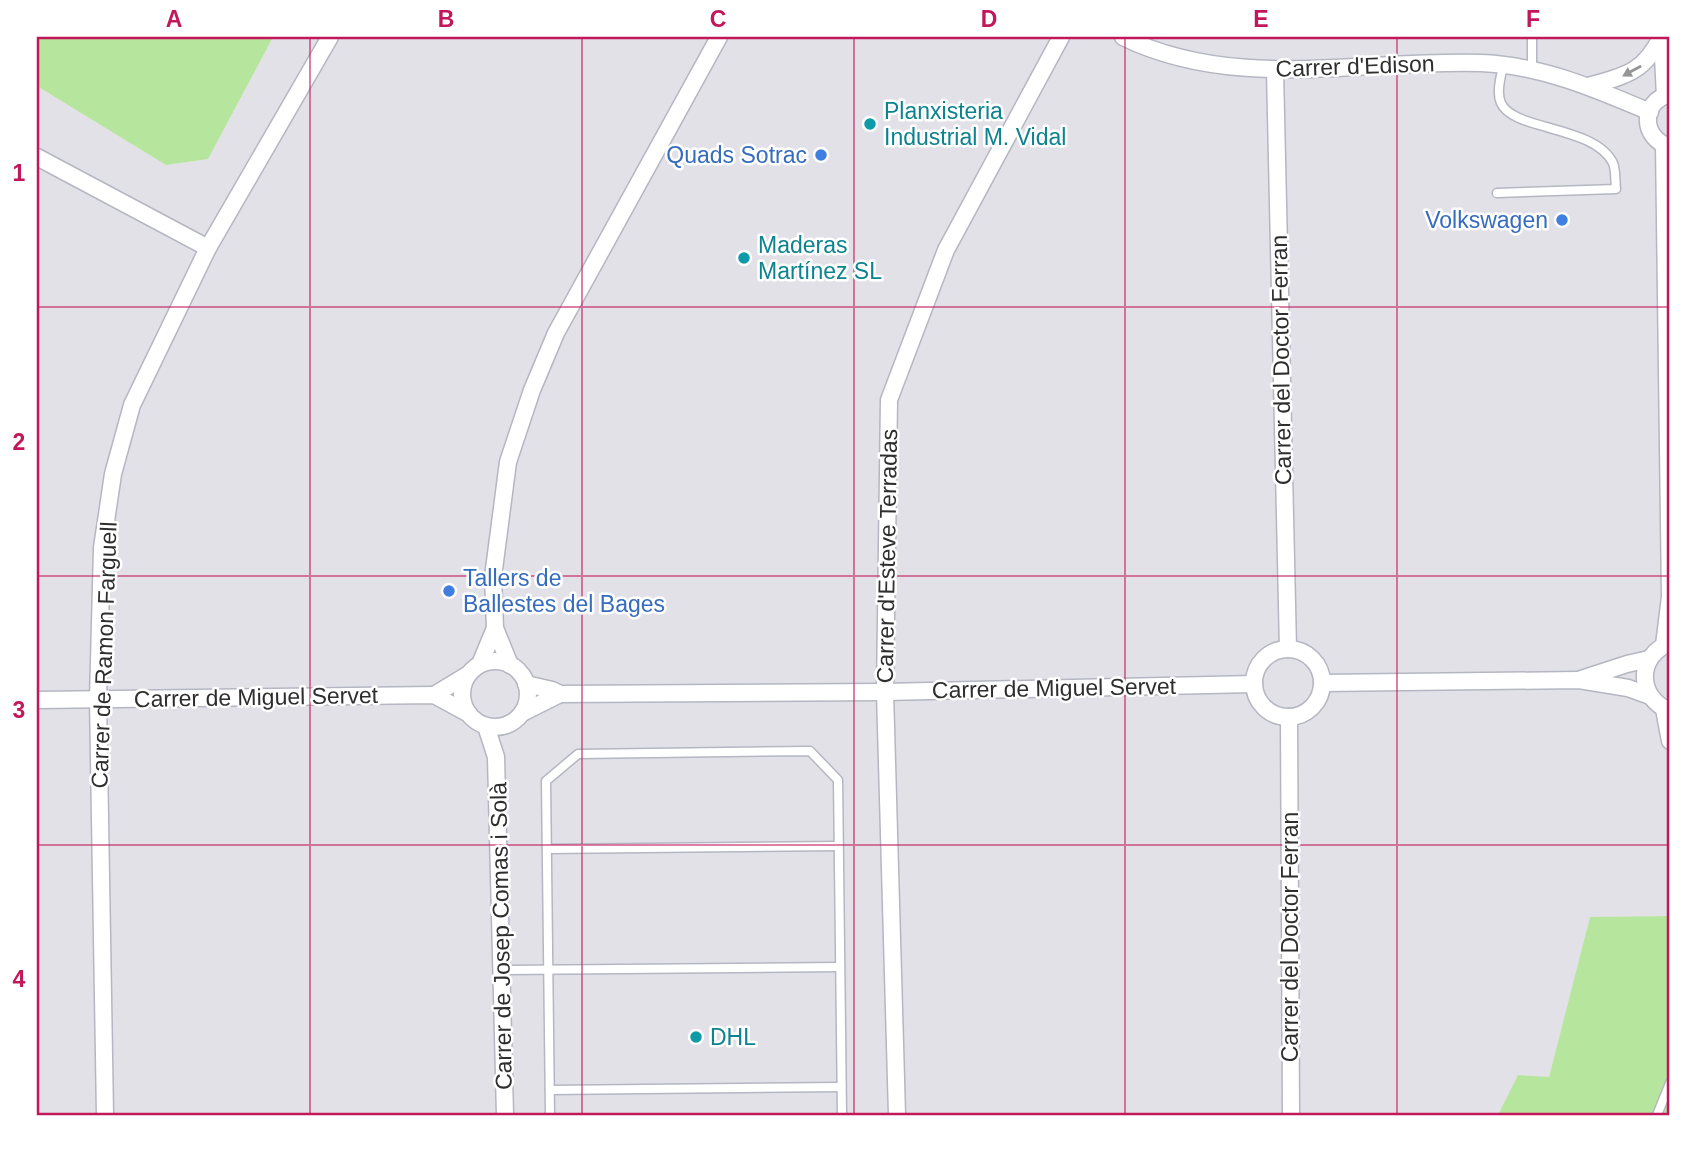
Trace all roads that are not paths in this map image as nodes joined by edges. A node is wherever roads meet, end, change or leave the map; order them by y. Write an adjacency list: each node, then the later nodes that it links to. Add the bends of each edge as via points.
1 (330, 37): 16 (street, Carrer de Ramon Farguell)
2 (719, 37): 17 (street, via 555,334 532,390 508,462 493,577)
3 (1061, 37): 27 (street, Carrer d'Esteve Terradas, via 946,250 889,400)
4 (1124, 37): 8 (street, Carrer d'Edison, via 1206,64)
5 (1532, 37): 9 (lane)
6 (1662, 37): 10 (street, one-way to 10, via 1642,65); 11 (street)
7 (1503, 65): 8 (street, Carrer d'Edison); 9 (street, Carrer d'Edison); 15 (lane, via 1501,104 1514,117 1590,141 1614,164 1616,189)
8 (1275, 70): 19 (street, Carrer del Doctor Ferran)
9 (1532, 71): 10 (street, Carrer d'Edison)
10 (1588, 86): 12 (street, Carrer d'Edison)
11 (1668, 95): 12 (street)
12 (1650, 111): 13 (street, via 1650,131)
13 (1667, 146): 18 (street)
14 (37, 158): 16 (street)
15 (1497, 193)
16 (208, 248): 31 (street, Carrer de Ramon Farguell, via 132,405 113,474 102,548)
17 (495, 628): 21 (street); 22 (street)
18 (1667, 644): 20 (street)
19 (1287, 649): 24 (street, via 1311,657); 26 (street, via 1265,658)
20 (1649, 659): 23 (street); 30 (street, via 1645,675)
21 (510, 665): 22 (street, via 495,661); 25 (street)
22 (474, 670): 29 (street); 35 (street, via 463,684)
23 (1579, 680): 24 (street); 30 (street)
24 (1322, 683): 36 (street, via 1312,706)
25 (526, 684): 28 (street, Carrer de Miguel Servet); 34 (street)
26 (1255, 684): 27 (street, Carrer de Miguel Servet); 36 (street, via 1264,706)
27 (885, 692): 28 (street, Carrer de Miguel Servet); 53 (street, Carrer d'Esteve Terradas)
28 (560, 694): 34 (street, Carrer de Miguel Servet)
29 (434, 695): 31 (street, Carrer de Miguel Servet); 35 (street, Carrer de Miguel Servet)
30 (1650, 696): 33 (street)
31 (98, 699): 32 (street, Carrer de Miguel Servet); 49 (street, Carrer de Ramon Farguell)
32 (37, 700)
33 (1667, 710): 39 (street)
34 (522, 713): 37 (street)
35 (468, 714): 38 (street)
36 (1289, 717): 54 (street, Carrer del Doctor Ferran)
37 (506, 725): 38 (street); 40 (street, Carrer de Josep Comas i Solà)
38 (486, 726): 40 (street, Carrer de Josep Comas i Solà)
39 (1670, 741)
40 (496, 757): 44 (street, Carrer de Josep Comas i Solà)
41 (838, 846): 42 (lane); 42 (lane, via 838,780 810,751 578,754 546,780); 43 (lane)
42 (547, 849): 45 (lane)
43 (840, 967): 45 (lane); 47 (lane)
44 (502, 970): 45 (lane); 50 (street, Carrer de Josep Comas i Solà)
45 (548, 970): 48 (lane)
46 (1670, 1083): 55 (lane)
47 (841, 1087): 48 (lane); 52 (lane)
48 (550, 1090): 51 (lane)
49 (105, 1115)
50 (505, 1115)
51 (550, 1115)
52 (842, 1115)
53 (897, 1115)
54 (1292, 1115)
55 (1657, 1115)

